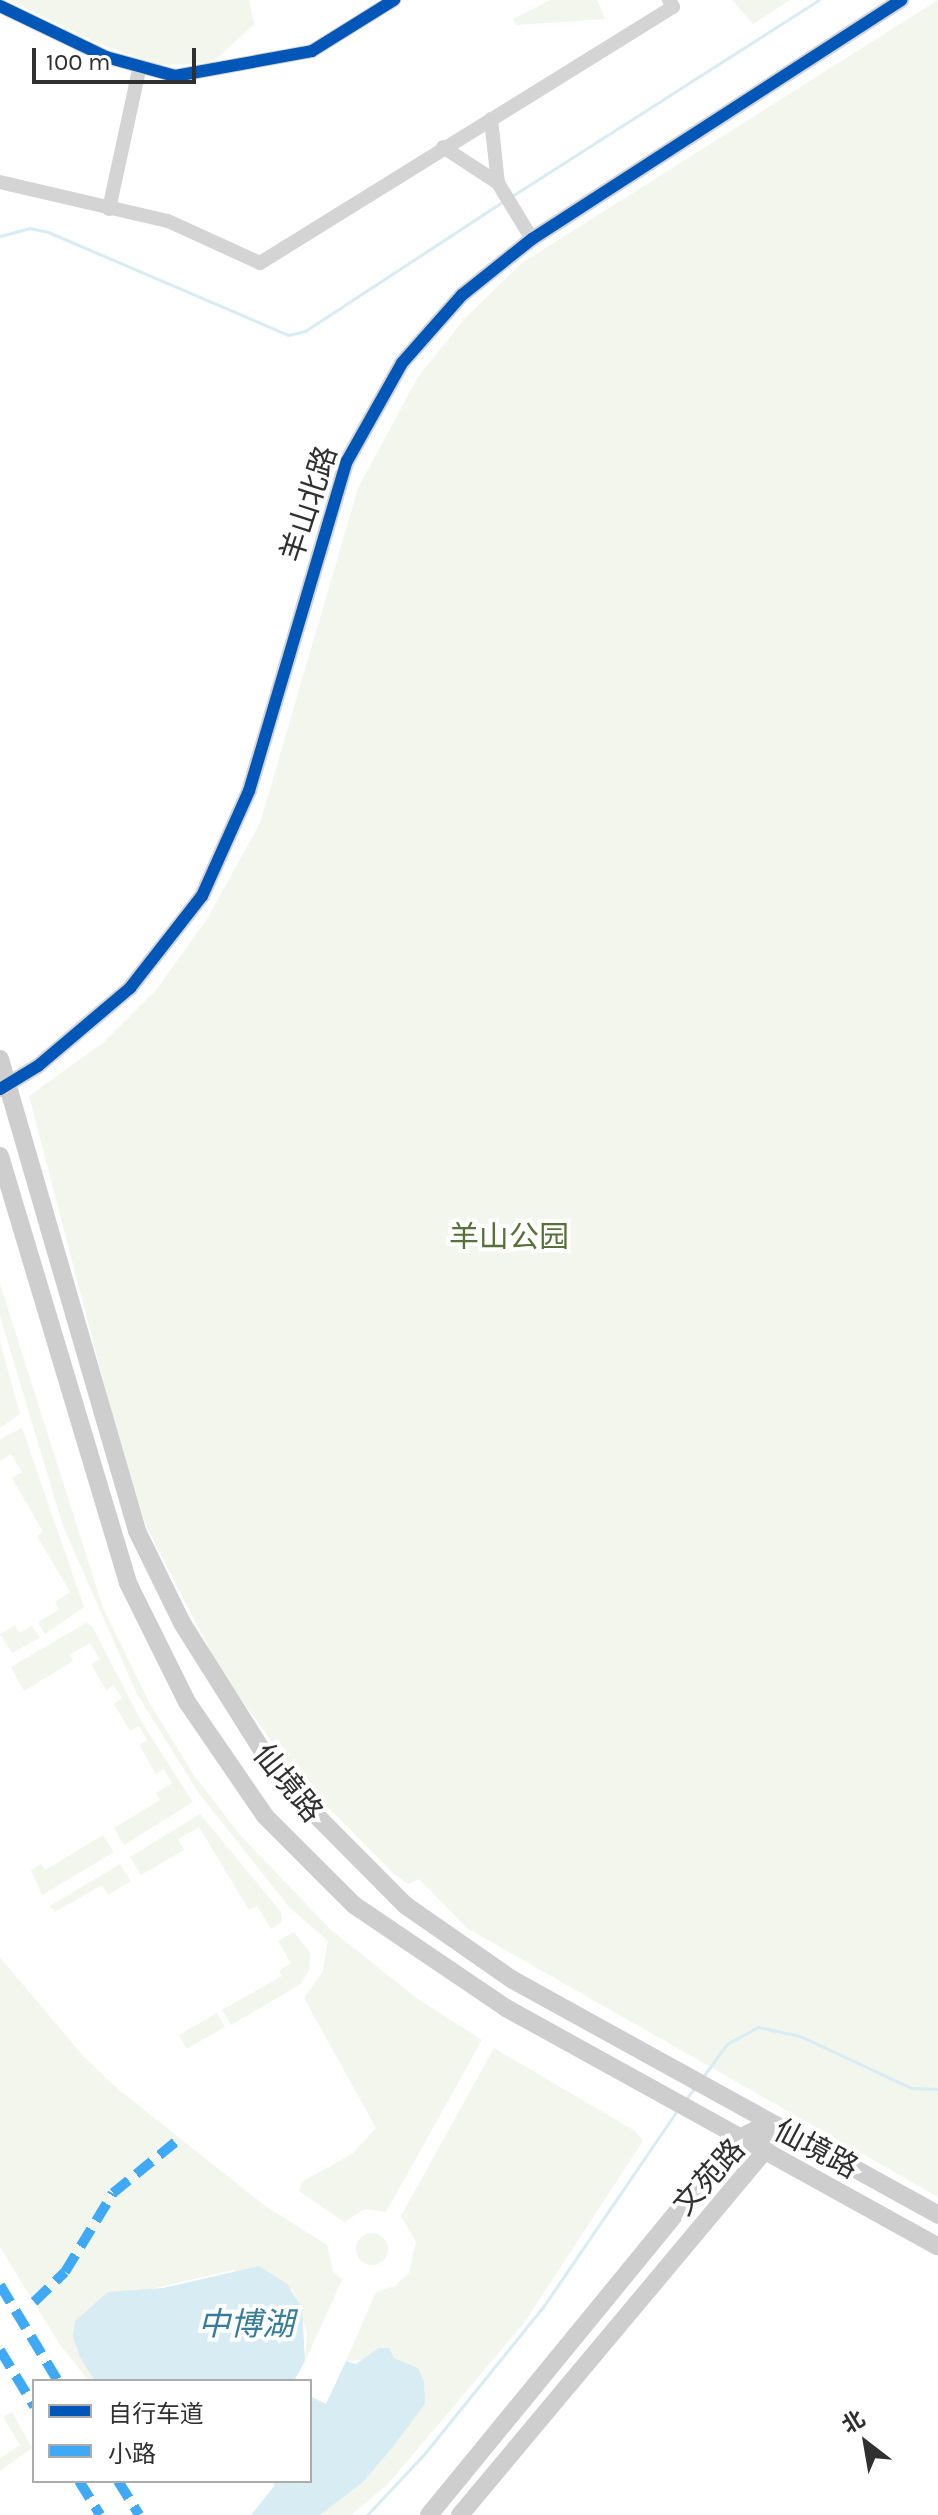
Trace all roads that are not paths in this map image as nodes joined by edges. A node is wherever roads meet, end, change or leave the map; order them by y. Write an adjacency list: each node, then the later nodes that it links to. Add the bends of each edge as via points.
1 (394, 0): 5 (street, via 312,51 175,76)
2 (669, 0): 6 (street, via 673,7)
3 (902, 0): 11 (street, 羊山北路)
4 (0, 6): 5 (street, via 106,57)
5 (140, 66): 10 (street)
6 (491, 119): 7 (street); 9 (street)
7 (443, 147): 9 (street); 10 (street, via 260,263 168,221)
8 (0, 182): 10 (street)
9 (498, 183): 11 (street)
10 (109, 209)
11 (532, 239): 13 (street, 羊山北路, via 462,295 418,344 379,400 347,461 249,791 202,896 130,988)
12 (0, 1059): 13 (main road, 仙境路)
13 (5, 1088): 15 (main road, 仙境路, via 137,1531 234,1713 307,1810 405,1905 513,1980)
14 (0, 1156): 16 (main road, 仙境路, via 128,1583 160,1654 237,1781 295,1849 354,1905 506,2008)
15 (768, 2124): 16 (main road, 文苑路); 17 (main road, 文苑路); 18 (main road, 仙境路)
16 (737, 2139): 17 (main road, 仙境路); 20 (main road, 文苑路)
17 (763, 2153): 19 (main road, 仙境路); 21 (main road, 文苑路)
18 (938, 2215)
19 (938, 2246)
20 (429, 2515)
21 (460, 2515)

